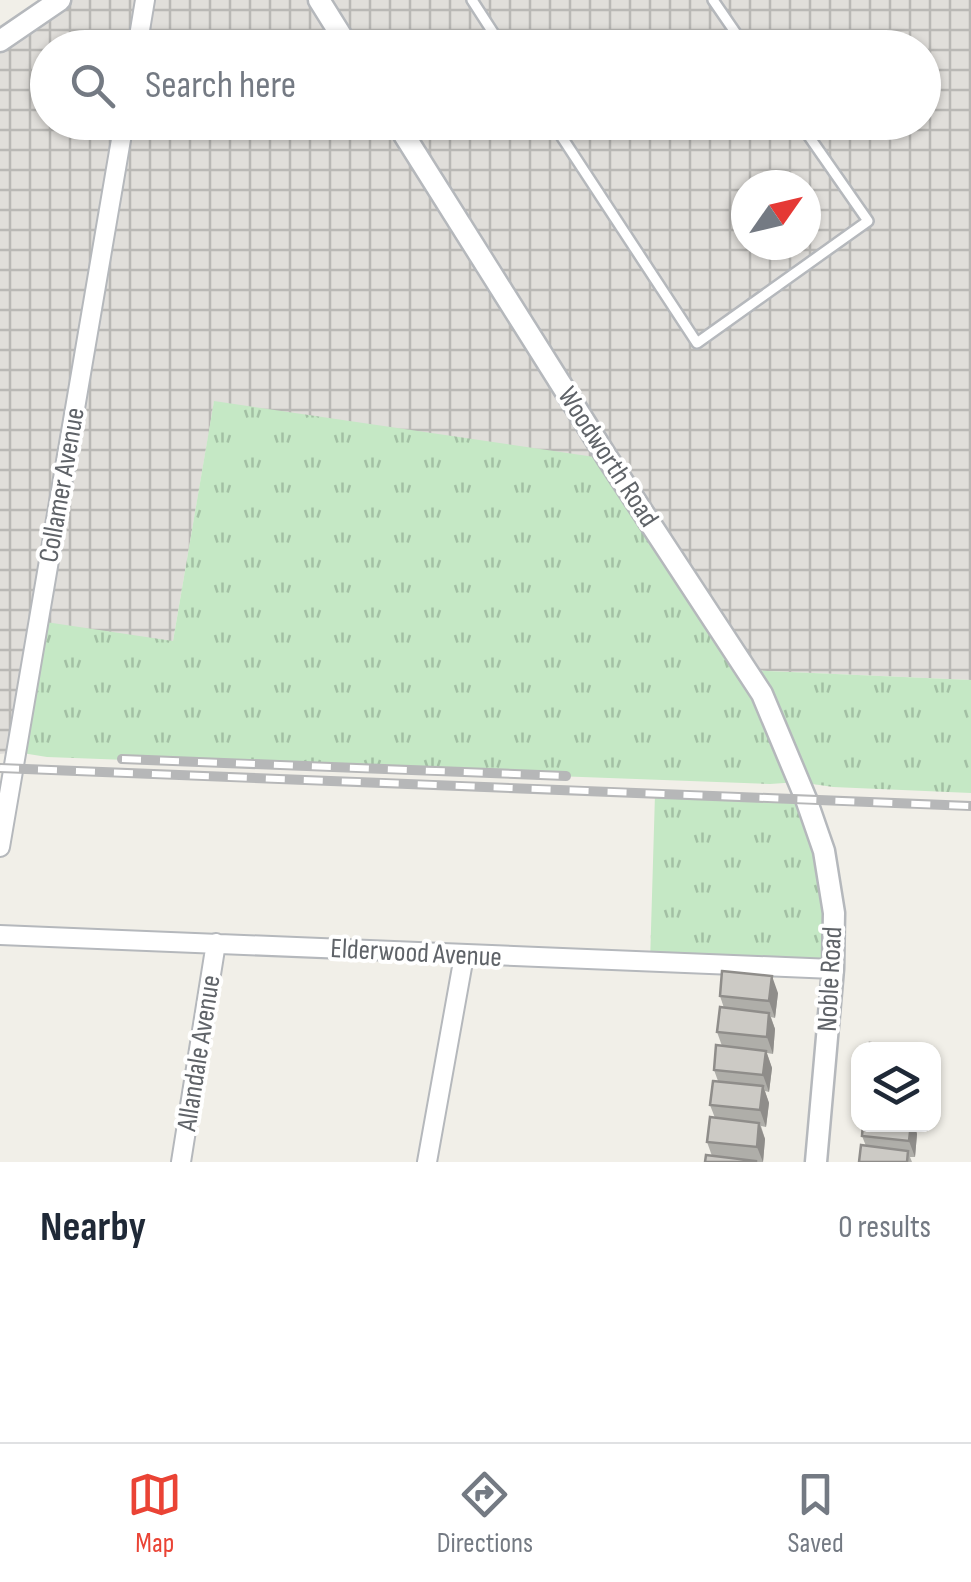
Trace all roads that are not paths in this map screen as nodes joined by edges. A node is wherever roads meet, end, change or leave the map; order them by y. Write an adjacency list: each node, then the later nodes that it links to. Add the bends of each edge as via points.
1 (60, 0): 10 (street)
2 (145, 0): 6 (street)
3 (318, 0): 7 (street)
4 (472, 0): 8 (lane)
5 (713, 0): 9 (lane)
6 (139, 30)
7 (337, 30)
8 (491, 30)
9 (734, 30)
10 (0, 42)
11 (121, 140): 16 (street, Collamer Avenue)
12 (407, 140): 15 (street, Woodworth Road, via 762,694)
13 (564, 140): 14 (lane, via 697,343 868,221)
14 (812, 140)
15 (806, 799): 20 (street, Noble Road, via 830,882)
16 (0, 847)
17 (0, 935): 18 (street, Elderwood Avenue)
18 (216, 943): 19 (street, Elderwood Avenue); 21 (street, Allandale Avenue)
19 (464, 956): 20 (street, Elderwood Avenue); 22 (street)
20 (833, 970): 23 (street, Noble Road)
21 (181, 1162)
22 (427, 1162)
23 (816, 1162)

